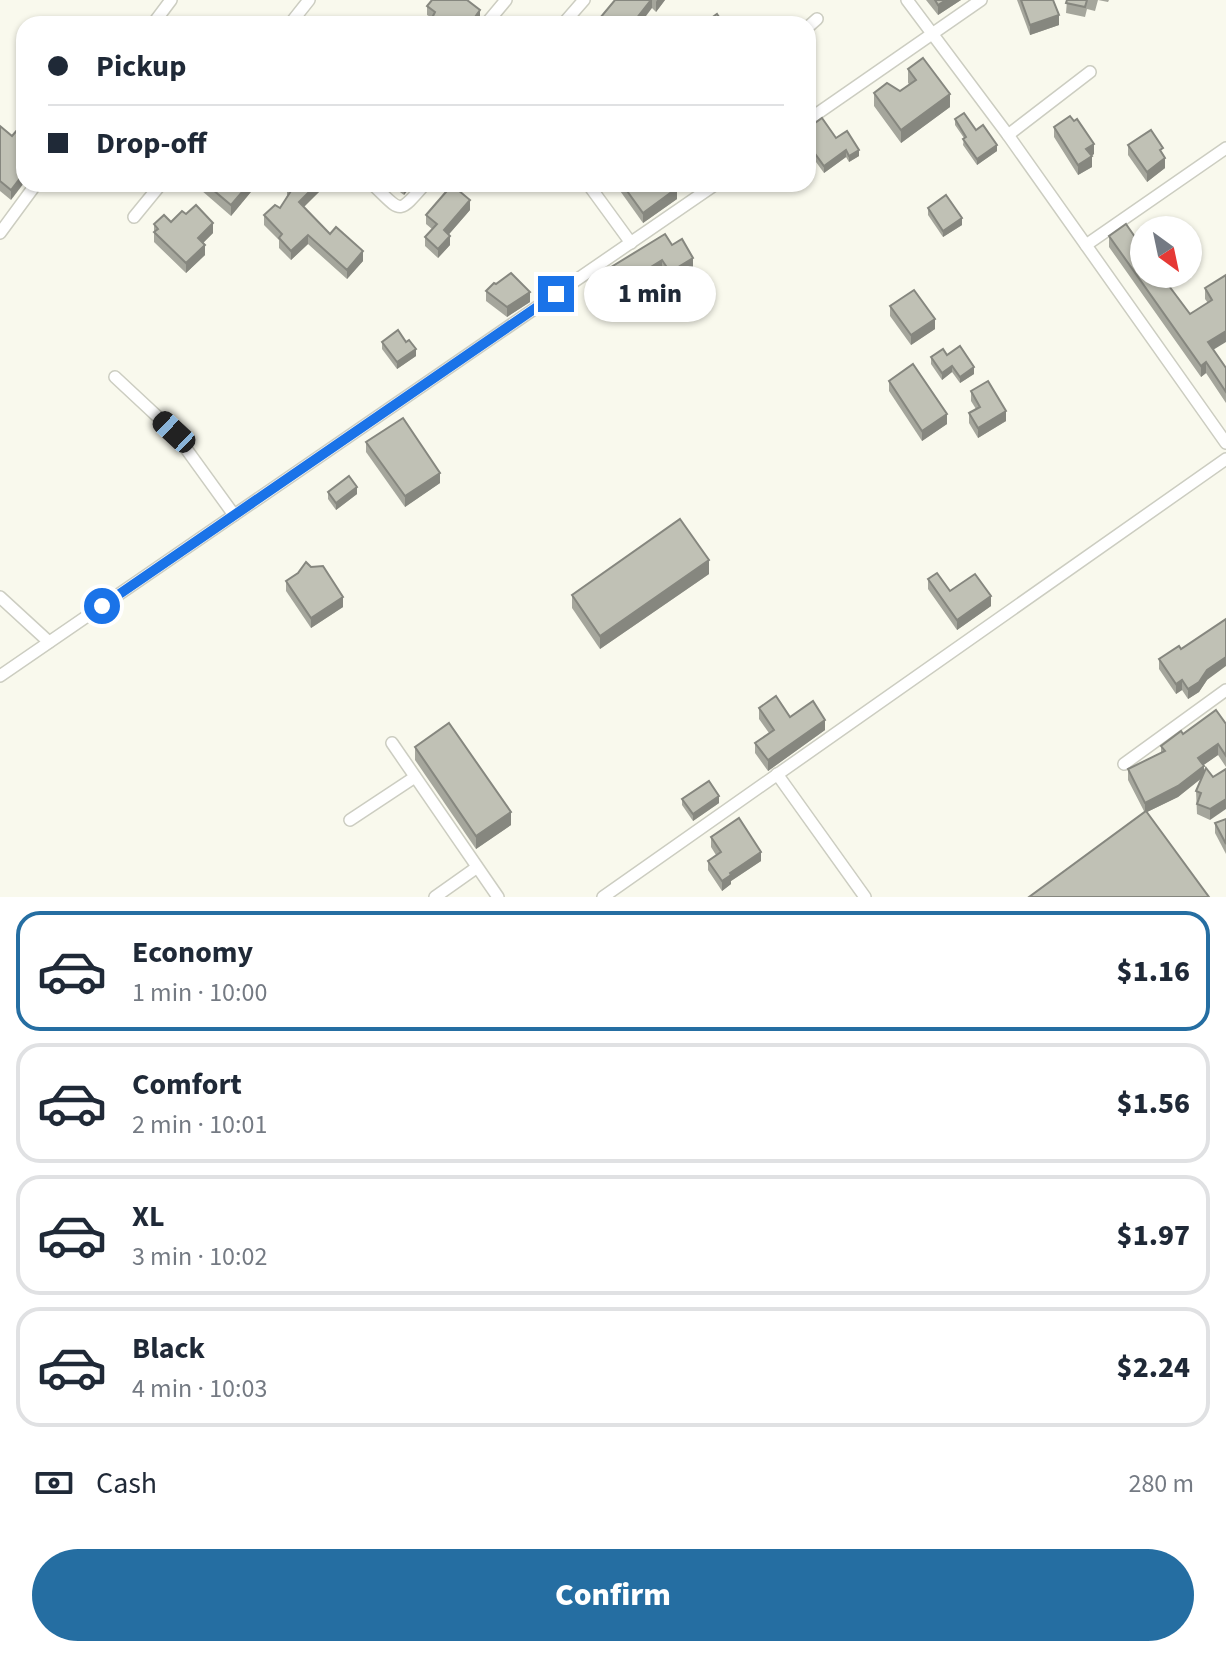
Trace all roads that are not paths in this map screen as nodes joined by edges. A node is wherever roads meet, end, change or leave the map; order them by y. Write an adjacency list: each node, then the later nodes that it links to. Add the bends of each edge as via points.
1 (309, 0): 6 (street)
2 (506, 0): 7 (street)
3 (584, 0): 8 (street)
4 (907, 0): 9 (street)
5 (981, 0): 9 (street)
6 (296, 16)
7 (493, 16)
8 (570, 16)
9 (931, 34): 11 (street); 12 (street)
10 (1090, 72): 12 (street)
11 (816, 114)
12 (1008, 135): 23 (street)
13 (1226, 148): 23 (street)
14 (30, 192): 21 (street)
15 (154, 192): 20 (street)
16 (381, 192): 17 (street, via 401,208)
17 (418, 192)
18 (594, 192): 22 (street)
19 (704, 192): 22 (street)
20 (134, 217)
21 (0, 233)
22 (631, 243): 27 (street)
23 (1086, 245): 25 (street)
24 (115, 377): 27 (street, via 174,432)
25 (1226, 443)
26 (1226, 459): 34 (street)
27 (234, 515): 29 (street)
28 (0, 597): 29 (street)
29 (49, 642): 30 (street)
30 (0, 676)
31 (1226, 690): 33 (street)
32 (392, 743): 35 (street)
33 (1124, 764)
34 (777, 774): 40 (street); 41 (street)
35 (415, 777): 36 (street); 37 (street)
36 (350, 820)
37 (476, 868): 38 (street); 39 (street)
38 (435, 897)
39 (498, 897)
40 (603, 897)
41 (865, 897)

